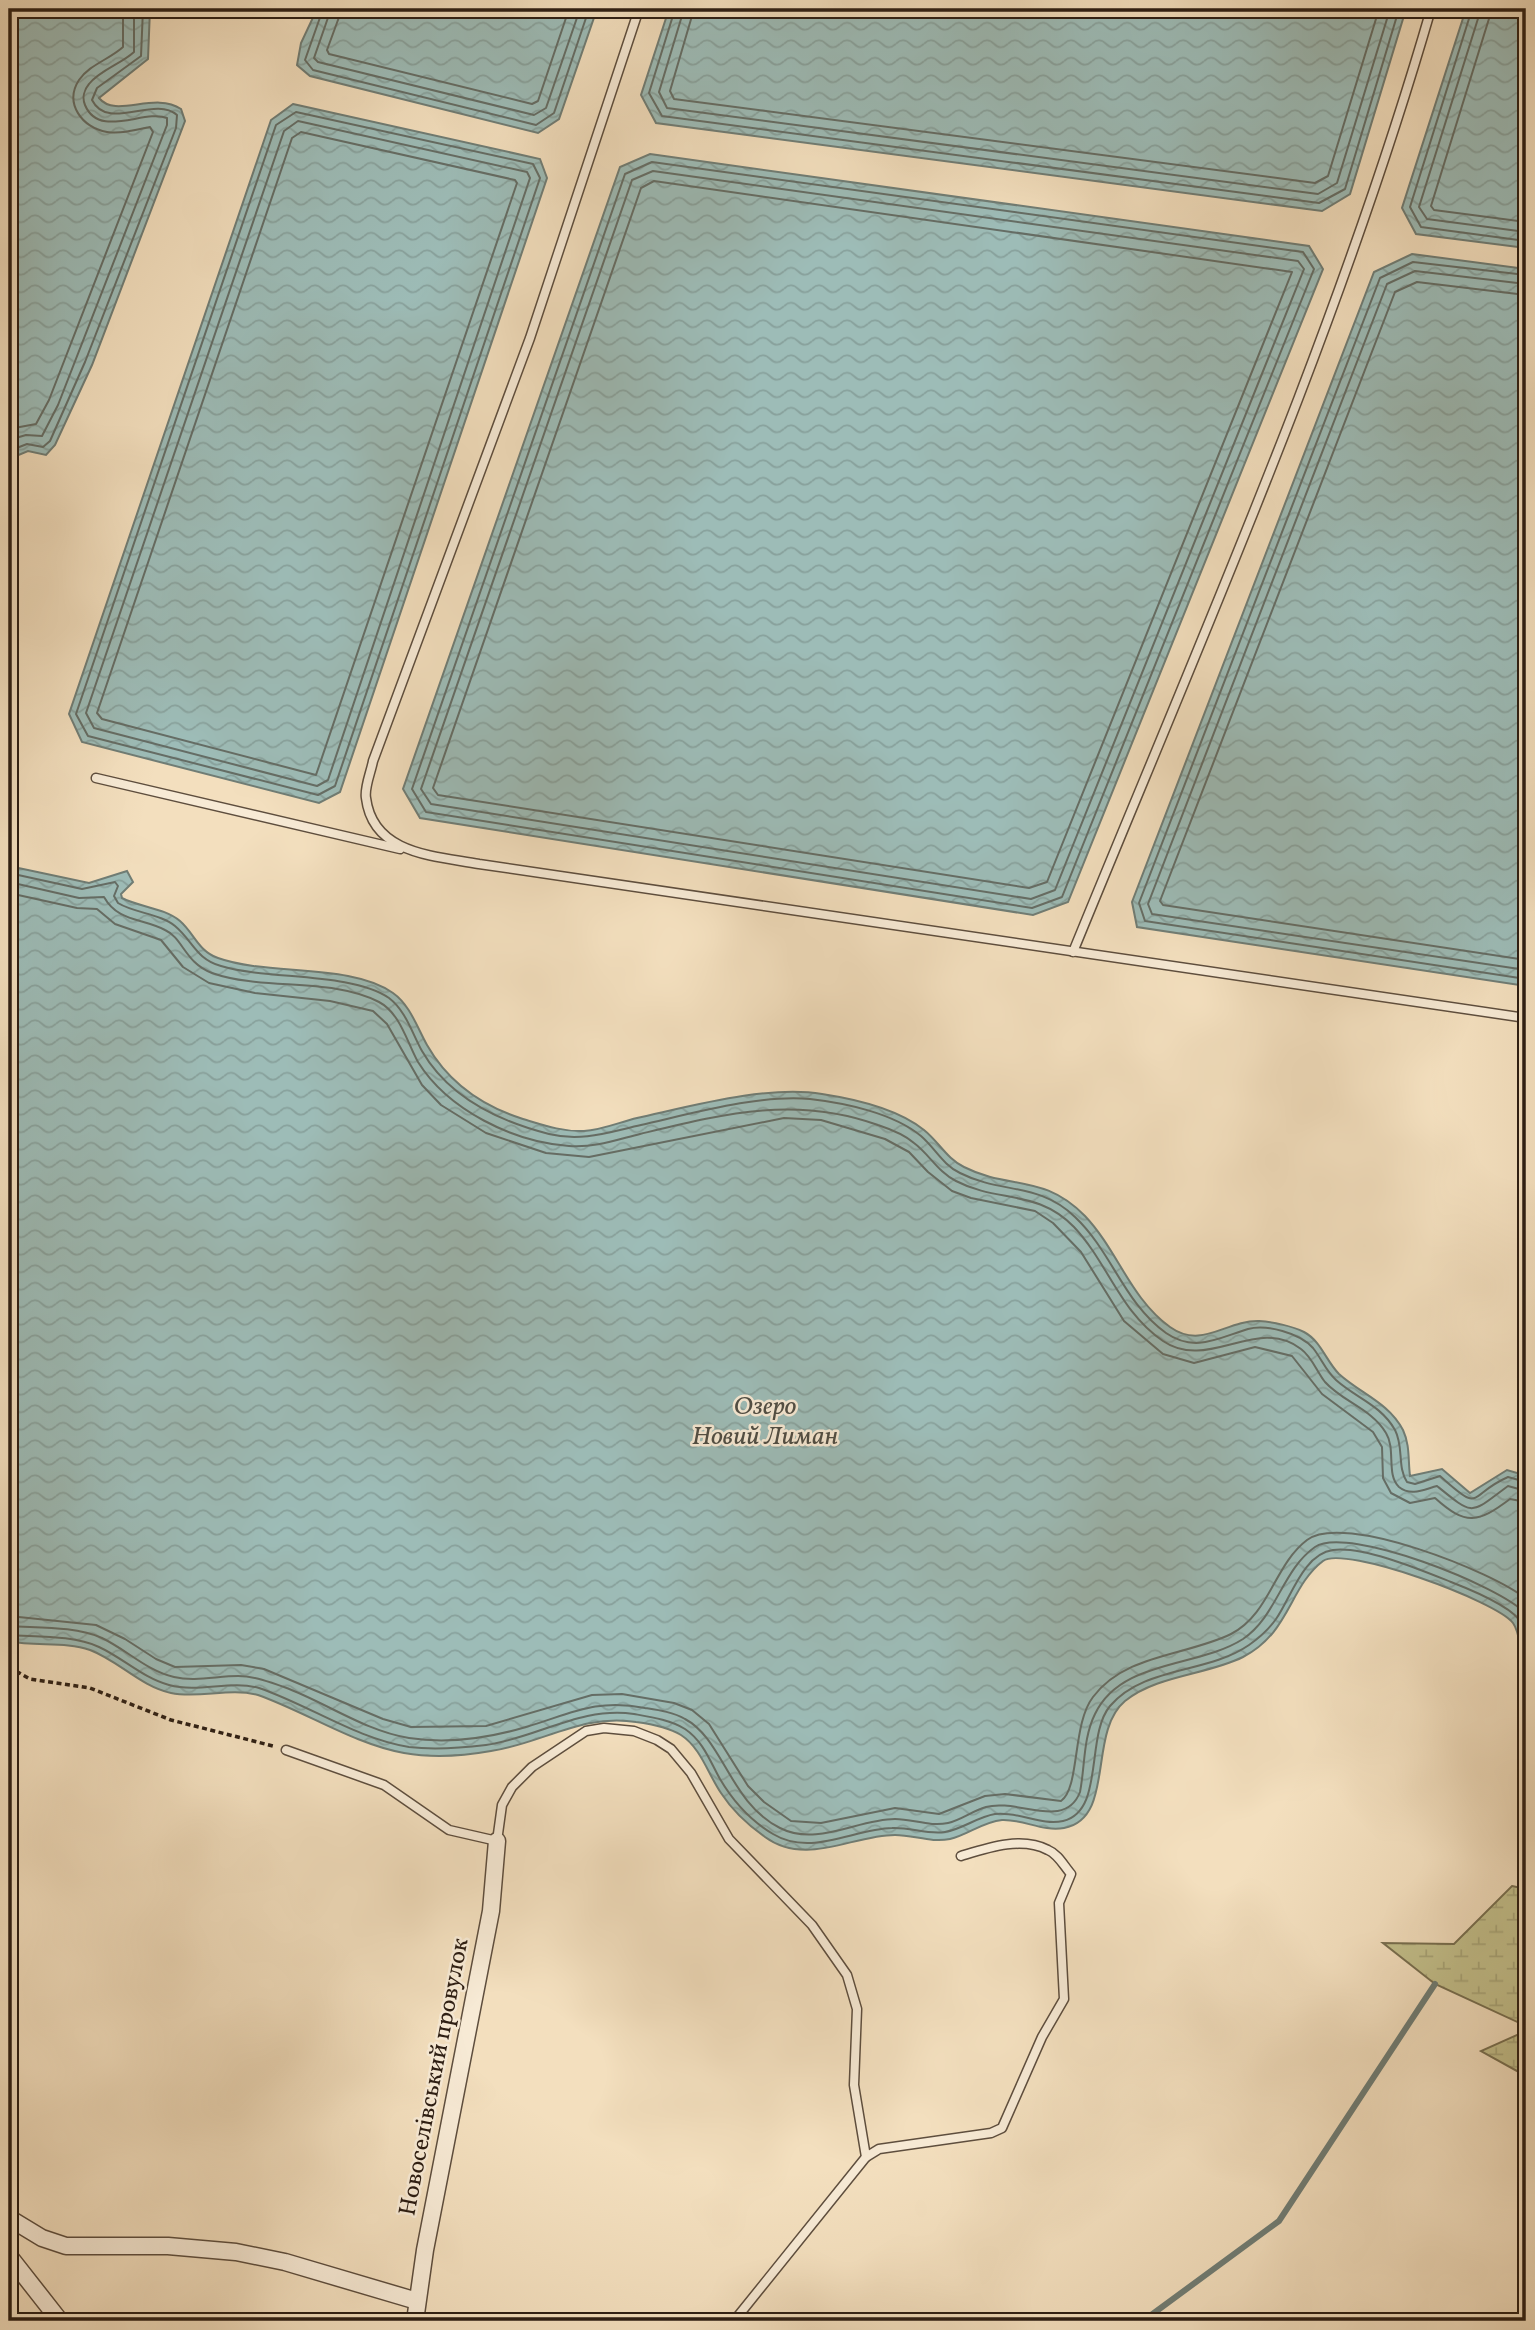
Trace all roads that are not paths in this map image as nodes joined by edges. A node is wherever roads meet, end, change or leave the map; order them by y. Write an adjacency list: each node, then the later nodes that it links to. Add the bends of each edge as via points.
1 (639, 9): 4 (lane, via 530,338 373,761 365,797 376,825)
2 (1431, 9): 5 (lane, via 1396,129 1273,463)
3 (96, 778): 4 (lane)
4 (401, 849): 5 (lane)
5 (1073, 952): 6 (lane)
6 (1526, 1018)
7 (286, 1750): 8 (lane, via 384,1785 449,1830)
8 (497, 1841): 10 (lane, via 502,1805 512,1787 540,1761 586,1731 634,1731 671,1749 691,1773 729,1839 812,1925 846,1975 857,2009 854,2085); 13 (street, Новоселівський провулок, via 491,1911)
9 (961, 1856): 10 (lane, via 999,1845 1041,1847 1071,1874 1059,1903 1064,1998 1002,2128 879,2149)
10 (866, 2157): 16 (lane)
11 (9, 2218): 13 (street, via 66,2246 156,2245 236,2252)
12 (9, 2256): 14 (street)
13 (417, 2301): 15 (street, Новоселівський провулок)
14 (60, 2321)
15 (415, 2321)
16 (734, 2321)

